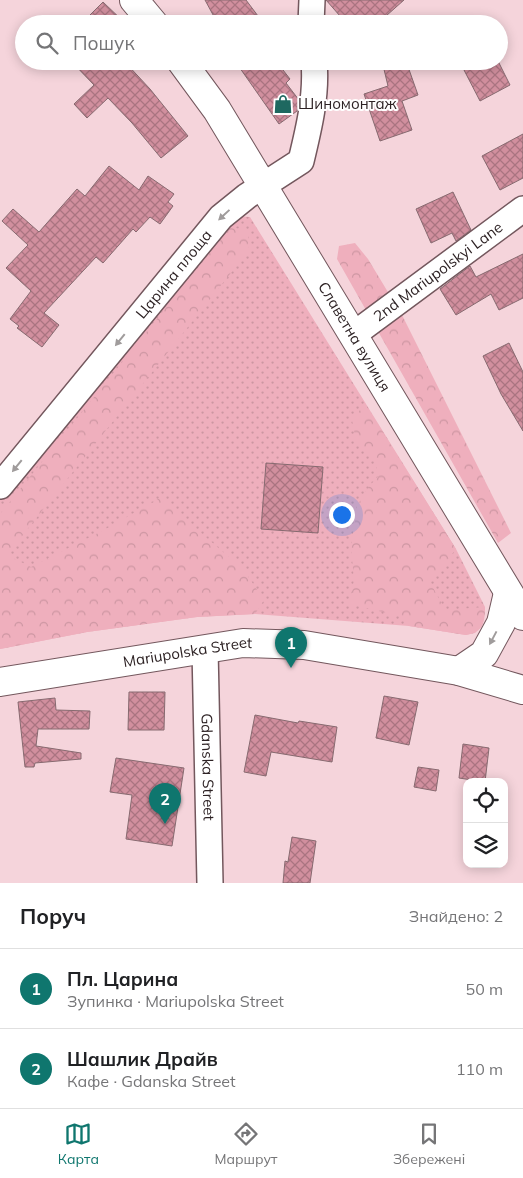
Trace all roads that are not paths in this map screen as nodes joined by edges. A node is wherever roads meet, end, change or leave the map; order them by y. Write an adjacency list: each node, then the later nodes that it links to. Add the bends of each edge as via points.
1 (134, 0): 3 (main road)
2 (312, 0): 4 (street)
3 (146, 15)
4 (311, 15)
5 (187, 70): 7 (main road, Славетна вулиця)
6 (316, 70): 7 (street, Царина площа, via 312,112 301,161)
7 (263, 186): 9 (main road, Славетна вулиця); 10 (street, Царина площа, one-way to 10, via 222,217)
8 (523, 209): 9 (street, 2nd Mariupolskyi Lane)
9 (353, 335): 11 (main road, Славетна вулиця)
10 (0, 486)
11 (508, 593): 12 (main road, Славетна вулиця); 14 (main road, one-way to 14, via 501,623 484,654)
12 (523, 616)
13 (205, 649): 14 (main road, Mariupolska Street, via 243,644 304,645); 15 (main road, Mariupolska Street); 17 (street, Gdanska Street)
14 (459, 671): 16 (main road, Mariupolska Street)
15 (0, 682)
16 (523, 690)
17 (210, 883)

